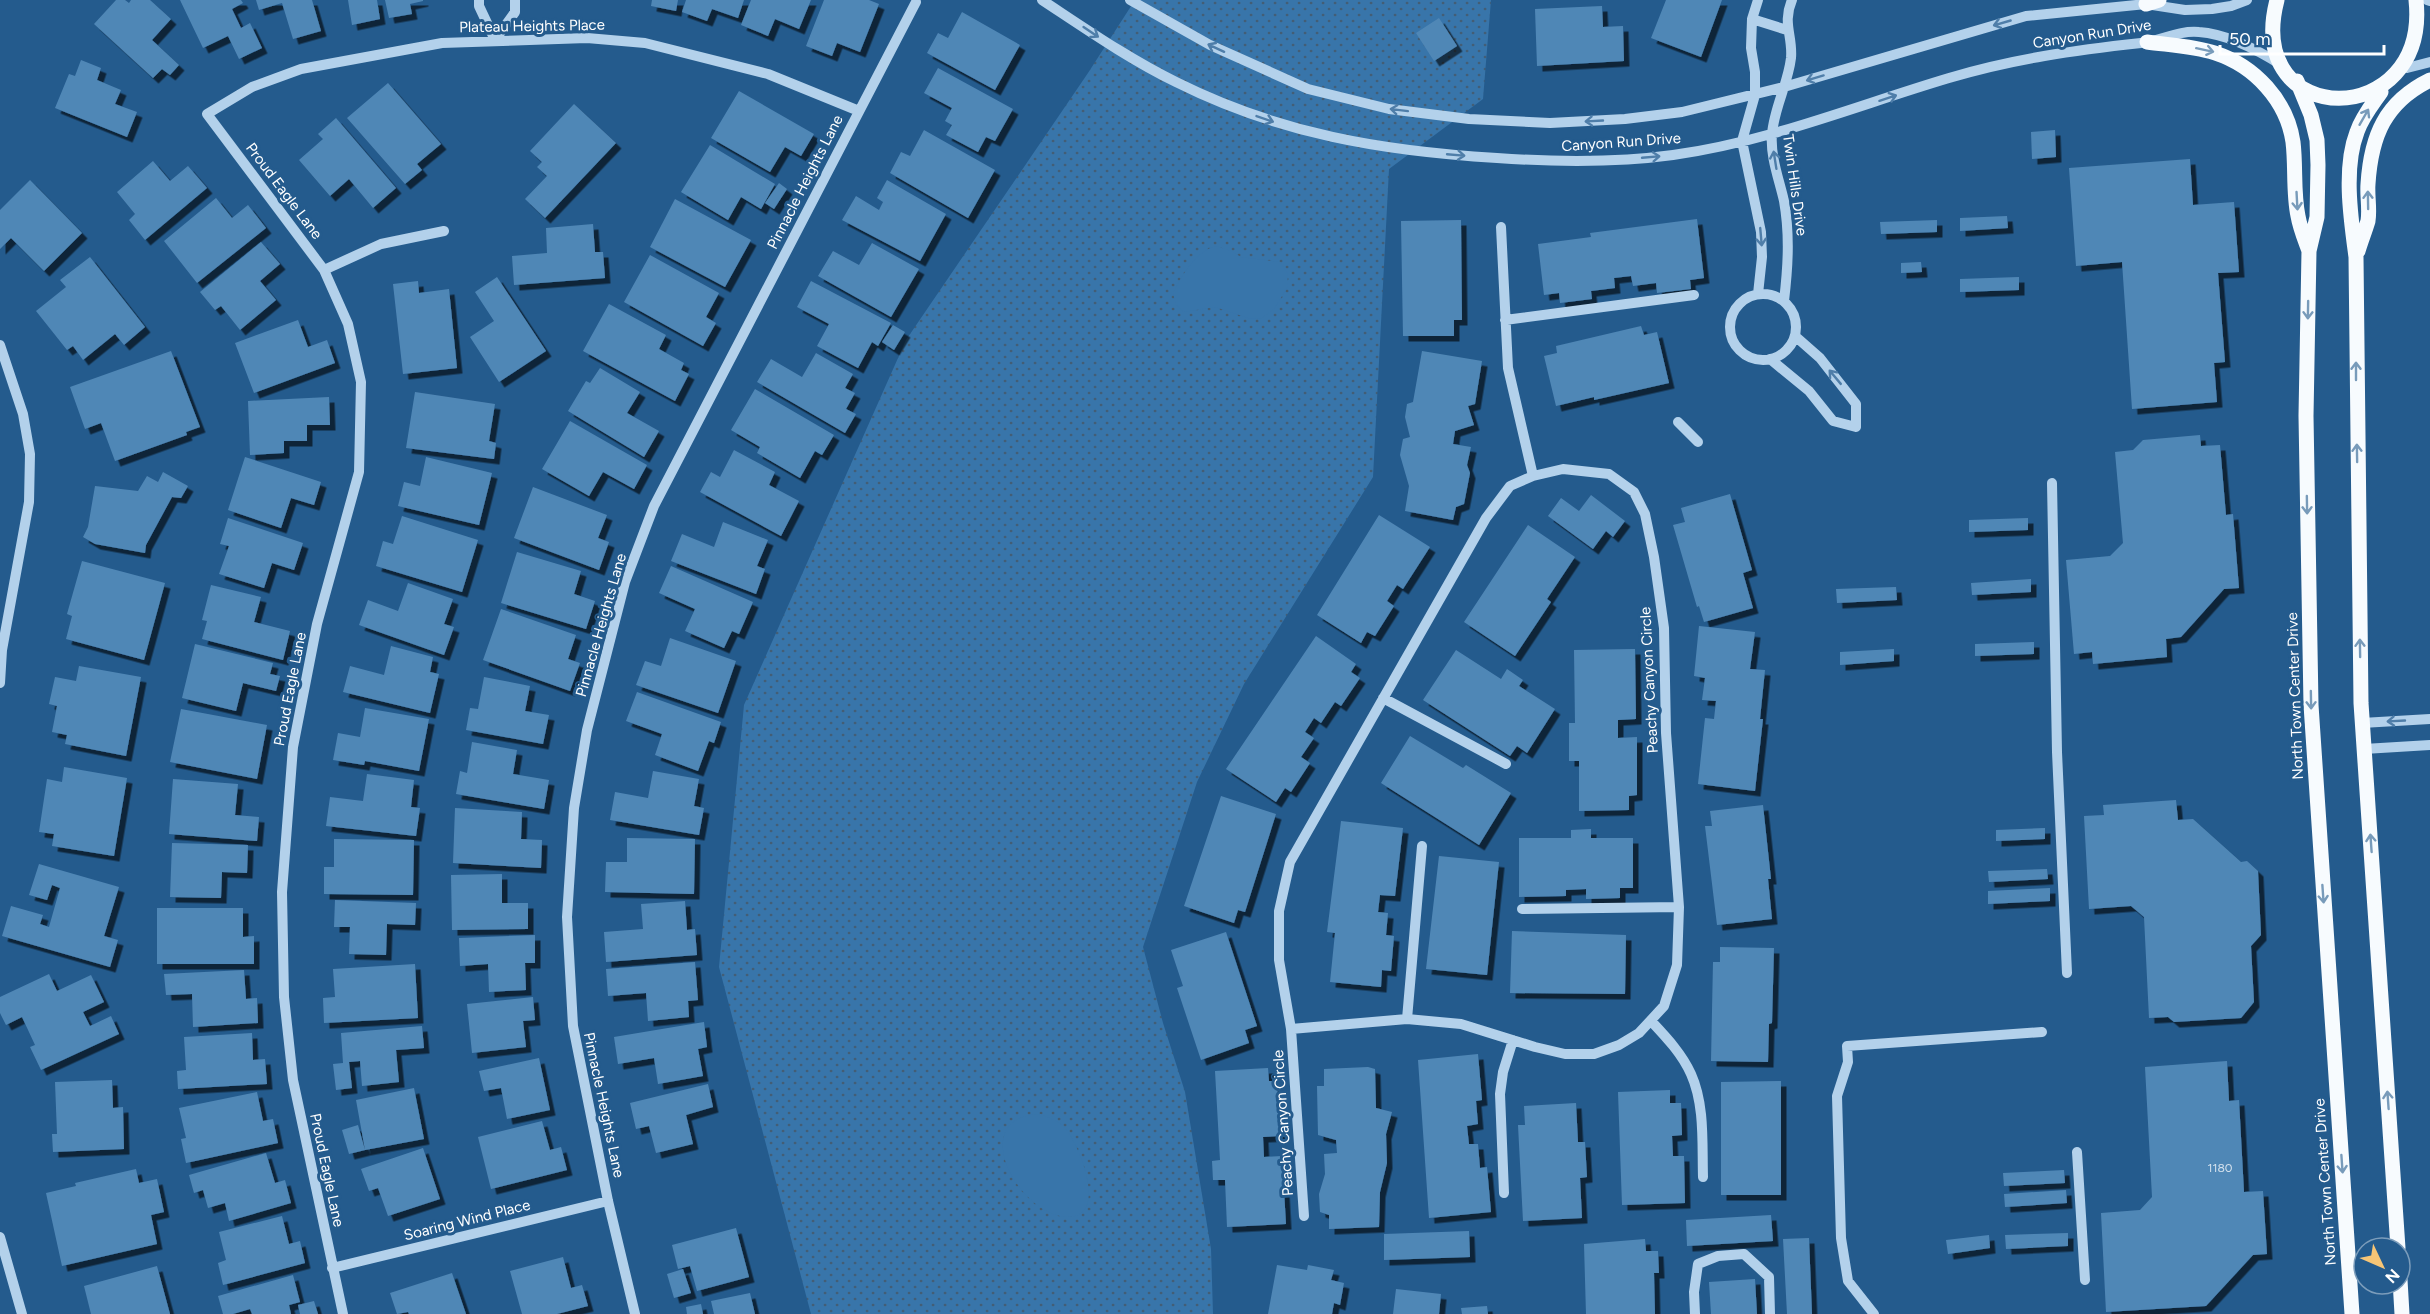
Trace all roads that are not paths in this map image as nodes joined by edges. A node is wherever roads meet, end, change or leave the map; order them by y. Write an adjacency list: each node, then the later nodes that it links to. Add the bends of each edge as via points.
1 (478, 0): 14 (street)
2 (515, 0): 14 (street, via 515,12)
3 (1042, 0): 27 (street, Canyon Run Drive, one-way to 27, via 1116,49 1226,105 1317,135 1366,145 1538,161 1582,161 1674,155)
4 (1130, 0): 23 (street, Canyon Run Drive, one-way to 4, via 1682,112 1550,123 1469,119 1389,109 1308,89 1210,45)
5 (1758, 0): 12 (street)
6 (1792, 0): 13 (street, Twin Hills Drive)
7 (2247, 0): 11 (street, Canyon Run Drive, via 2231,6 2185,10)
8 (2277, 0): 17 (main road, via 2273,34)
9 (2416, 0): 18 (main road, via 2421,35)
10 (916, 2): 24 (street, Pinnacle Heights Lane)
11 (2153, 2): 21 (street, Canyon Run Drive, one-way to 21, via 2026,16)
12 (1752, 18): 13 (street); 23 (street)
13 (1787, 30): 21 (street, Twin Hills Drive, via 1791,52)
14 (495, 40): 24 (street, Plateau Heights Place, via 587,38 645,43 768,74); 25 (street, Plateau Heights Place, via 442,43 301,69 252,87)
15 (2147, 42): 17 (street, Canyon Run Drive, via 2173,33 2199,32 2246,45); 26 (street, Canyon Run Drive, one-way to 15, via 2011,62); 30 (main road, one-way to 30, via 2214,52 2266,85 2284,112 2293,140 2298,216)
16 (2430, 62): 18 (street)
17 (2285, 67): 20 (main road)
18 (2407, 68): 22 (main road)
19 (2430, 80): 31 (main road, one-way to 19, via 2368,219 2370,155 2376,135 2394,106)
20 (2297, 81): 22 (main road, via 2328,98 2364,98); 30 (main road, North Town Center Drive, via 2316,140 2317,217)
21 (1784, 87): 23 (street, Canyon Run Drive); 26 (street, Twin Hills Drive)
22 (2380, 92): 31 (main road, one-way to 22, via 2350,218 2353,146 2362,120)
23 (1755, 95): 27 (street)
24 (859, 111): 66 (street, Pinnacle Heights Lane, via 654,507 625,582 587,730 574,807 567,917 573,1026)
25 (207, 114): 32 (street, Proud Eagle Lane)
26 (1772, 133): 27 (street, Canyon Run Drive); 35 (street, Twin Hills Drive, one-way to 26, via 1788,232)
27 (1742, 141): 33 (street, one-way to 33, via 1761,232)
28 (1501, 227): 36 (street)
29 (444, 231): 32 (street, via 381,244)
30 (2309, 251): 79 (main road, North Town Center Drive, one-way to 79, via 2306,416 2311,705)
31 (2356, 257): 50 (main road, one-way to 31)
32 (324, 270): 70 (street, Proud Eagle Lane, via 348,324 361,382 359,472 317,624 293,747 282,892 284,997 293,1080)
33 (1758, 294): 35 (street); 39 (street, via 1747,298 1732,315 1732,338 1744,354)
34 (1694, 295): 36 (street)
35 (1784, 301): 37 (street, via 1795,317)
36 (1505, 320): 44 (street, via 1508,368)
37 (1795, 336): 39 (street, via 1785,351); 39 (street, one-way to 37, via 1809,391 1833,421 1856,427 1856,404 1820,358)
38 (0, 345): 41 (street)
39 (1770, 359)
40 (0, 370): 41 (street)
41 (10, 377): 46 (street, via 23,414 30,454 29,502)
42 (1678, 422): 43 (street)
43 (1698, 442)
44 (1533, 476): 48 (street, Peachy Canyon Circle, via 1510,486 1486,518); 55 (street, Peachy Canyon Circle, via 1563,469 1609,474 1634,492 1645,514 1664,628 1666,733)
45 (2052, 483): 57 (street, via 2057,753)
46 (1, 650): 47 (street)
47 (0, 683)
48 (1383, 698): 53 (street); 60 (street, Peachy Canyon Circle, via 1290,862 1279,910 1279,960)
49 (2430, 719): 50 (street, one-way to 50)
50 (2362, 723): 52 (main road)
51 (2430, 746): 52 (street)
52 (2364, 749): 68 (main road, one-way to 52)
53 (1506, 764)
54 (1422, 846): 58 (street)
55 (1679, 907): 56 (street); 59 (street, Peachy Canyon Circle, via 1677,965 1664,1006)
56 (1522, 909)
57 (2067, 973)
58 (1407, 1019): 60 (street, Peachy Canyon Circle); 62 (street, Peachy Canyon Circle, via 1461,1024)
59 (1652, 1022): 62 (street, Peachy Canyon Circle, via 1619,1045 1594,1054 1565,1054); 64 (street, via 1673,1045 1691,1075 1699,1104)
60 (1291, 1029): 67 (street, Peachy Canyon Circle)
61 (2042, 1032): 78 (street, via 1847,1046 1848,1062 1837,1096 1840,1229 1848,1281)
62 (1513, 1040): 65 (street, via 1500,1094)
63 (2077, 1152): 71 (street)
64 (1703, 1177)
65 (1504, 1193)
66 (608, 1201): 70 (street, Soaring Wind Place); 75 (street, Pinnacle Heights Lane)
67 (1304, 1216)
68 (2397, 1236)
69 (0, 1237): 73 (street)
70 (332, 1268): 74 (street, Proud Eagle Lane)
71 (2085, 1280)
72 (2401, 1296): 80 (main road)
73 (22, 1314)
74 (343, 1314)
75 (635, 1314)
76 (1695, 1314): 77 (street, via 1698,1264 1718,1256 1744,1254 1769,1277)
77 (1770, 1314)
78 (1874, 1314)
79 (2352, 1314)
80 (2402, 1314)

